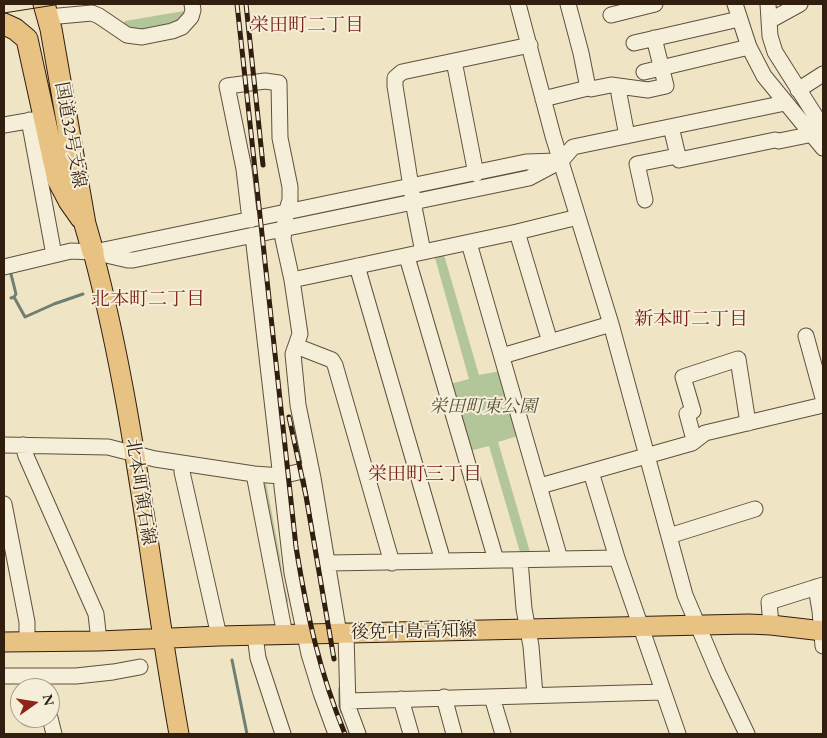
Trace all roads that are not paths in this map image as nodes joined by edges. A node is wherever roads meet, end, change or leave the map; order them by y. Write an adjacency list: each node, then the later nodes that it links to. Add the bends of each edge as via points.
1 (192, 4): 8 (street, via 191,17 182,27 142,37 127,35 92,13)
2 (518, 4): 15 (street)
3 (568, 4): 22 (street)
4 (655, 4): 9 (street)
5 (735, 4): 10 (street)
6 (768, 4): 12 (street)
7 (800, 4): 12 (street)
8 (46, 10): 11 (highway); 40 (highway, 国道32号支線)
9 (611, 15)
10 (739, 19): 13 (street); 16 (street)
11 (4, 22): 26 (highway, via 27,39)
12 (769, 22): 23 (street, via 774,49)
13 (654, 38): 14 (street); 18 (street)
14 (634, 43)
15 (530, 45): 17 (street); 24 (street)
16 (749, 47): 18 (street); 25 (street, via 764,76)
17 (454, 62): 34 (street); 35 (street, via 402,72 396,78)
18 (661, 67): 19 (street); 21 (street, via 666,86 648,90)
19 (644, 72)
20 (823, 74): 23 (street)
21 (621, 86): 22 (street); 30 (street, via 619,94)
22 (588, 88): 24 (street)
23 (798, 90): 29 (street)
24 (543, 99): 33 (street)
25 (785, 103): 28 (street); 29 (street)
26 (36, 119): 27 (street); 40 (highway, via 58,180); 47 (street)
27 (4, 125)
28 (671, 127): 30 (street); 32 (street)
29 (820, 132): 31 (street); 32 (street, via 679,160)
30 (626, 136): 33 (street, via 573,147)
31 (823, 148)
32 (677, 156): 36 (street, via 637,164)
33 (561, 161): 34 (street, via 526,162); 35 (street, via 529,178); 38 (street)
34 (476, 174): 35 (street)
35 (412, 194): 37 (street); 41 (street); 46 (street)
36 (645, 200)
37 (286, 213): 39 (street); 39 (street, via 290,187 280,138 279,83 266,81 227,86 244,169); 41 (street)
38 (578, 218): 42 (street); 52 (street)
39 (250, 220): 45 (street)
40 (85, 224): 45 (highway, 国道32号支線)
41 (284, 229): 43 (street); 51 (street, via 283,239)
42 (517, 232): 44 (street); 54 (street)
43 (253, 236): 45 (street, via 133,260); 69 (street)
44 (469, 244): 46 (street); 56 (street)
45 (93, 252): 47 (street, via 71,251); 64 (main road, 北本町領石線)
46 (424, 252): 48 (street)
47 (54, 255): 50 (street)
48 (407, 257): 49 (street); 76 (street)
49 (358, 266): 51 (street); 78 (street)
50 (4, 268)
51 (292, 280): 55 (street, via 300,334)
52 (611, 324): 54 (street); 63 (street)
53 (806, 336): 57 (street)
54 (550, 342): 56 (street)
55 (296, 346): 66 (street, via 293,354 298,404); 80 (street, via 332,360)
56 (502, 356): 70 (street)
57 (823, 398)
58 (823, 405): 59 (street)
59 (748, 423): 60 (street, via 705,433); 60 (street, via 738,359 683,377 693,410 687,414 693,436)
60 (698, 438): 63 (street, via 692,443)
61 (4, 445): 62 (street)
62 (23, 445): 64 (street, via 108,447); 94 (street, via 96,614)
63 (646, 454): 67 (street); 73 (street)
64 (134, 455): 65 (street); 92 (main road, 北本町領石線)
65 (182, 464): 68 (street); 89 (street)
66 (312, 468): 69 (street); 79 (street)
67 (591, 472): 70 (street); 75 (street)
68 (254, 474): 69 (street); 88 (street)
69 (282, 476): 86 (street, via 292,573)
70 (540, 486): 74 (street)
71 (4, 504): 93 (street)
72 (755, 509): 73 (street)
73 (669, 536): 82 (street)
74 (560, 558): 75 (street); 77 (street)
75 (617, 558): 84 (street)
76 (496, 560): 77 (street); 78 (street)
77 (520, 560): 85 (street)
78 (444, 562): 80 (street)
79 (328, 563): 80 (street); 87 (street)
80 (392, 563)
81 (819, 586): 83 (street, via 769,602); 91 (street)
82 (697, 625): 83 (main road, 後免中島高知線); 84 (main road, 後免中島高知線); 112 (street)
83 (771, 625): 91 (main road, 後免中島高知線)
84 (639, 626): 85 (main road, 後免中島高知線); 98 (street)
85 (528, 629): 87 (main road, 後免中島高知線); 99 (street)
86 (305, 634): 87 (main road, 後免中島高知線); 88 (main road, 後免中島高知線); 106 (street)
87 (342, 634): 103 (street)
88 (285, 635): 90 (main road, 後免中島高知線)
89 (219, 636): 90 (main road, 後免中島高知線); 92 (main road, 後免中島高知線)
90 (254, 636): 105 (street)
91 (823, 636)
92 (162, 639): 94 (main road, 後免中島高知線); 104 (main road, 北本町領石線)
93 (28, 641): 94 (main road, 後免中島高知線); 95 (main road, 後免中島高知線)
94 (99, 641)
95 (4, 642)
96 (140, 667): 97 (street)
97 (60, 679)
98 (662, 692): 99 (street); 111 (street)
99 (535, 696): 101 (street)
100 (444, 697): 101 (street); 102 (street); 109 (street)
101 (492, 697): 110 (street)
102 (401, 699): 103 (street); 108 (street)
103 (348, 701): 107 (street)
104 (179, 734)
105 (283, 734)
106 (336, 734)
107 (358, 734)
108 (411, 734)
109 (454, 734)
110 (503, 734)
111 (678, 734)
112 (747, 734)

